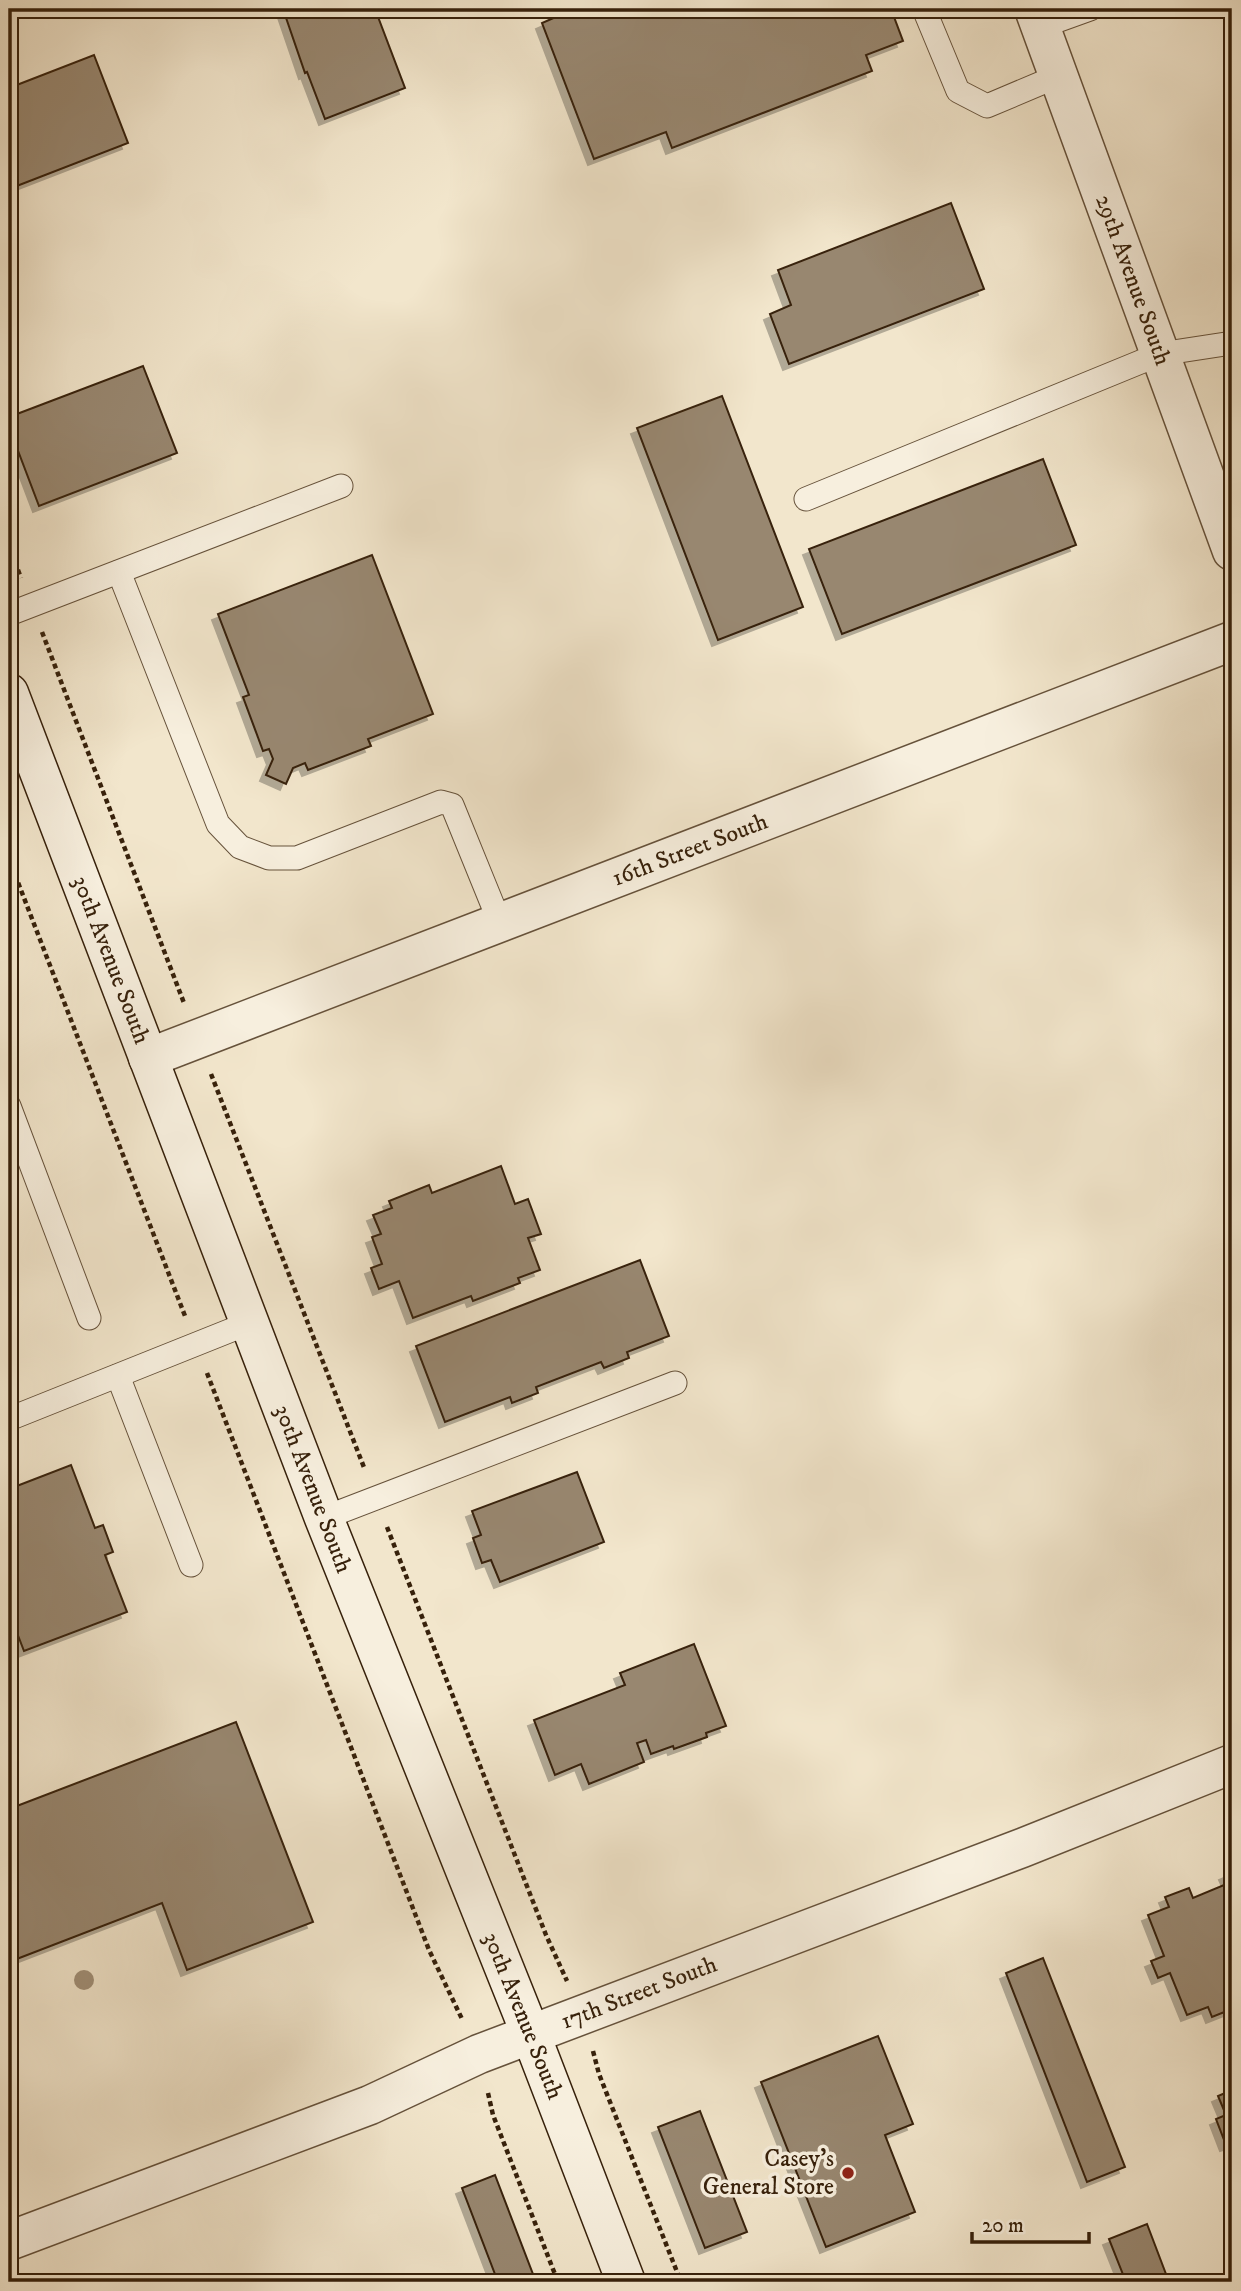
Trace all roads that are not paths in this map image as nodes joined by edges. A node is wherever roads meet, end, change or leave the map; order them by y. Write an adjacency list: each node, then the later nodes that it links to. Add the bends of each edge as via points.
1 (924, 9): 4 (lane, via 958,91 987,106)
2 (1090, 9): 3 (lane)
3 (1037, 18): 4 (street, 29th Avenue South)
4 (1058, 76): 6 (street, 29th Avenue South)
5 (1232, 343): 6 (lane)
6 (1160, 354): 8 (lane); 9 (street, 29th Avenue South)
7 (341, 486): 10 (lane)
8 (806, 499)
9 (1232, 551)
10 (119, 572): 11 (lane); 14 (lane, via 218,824 240,847 269,858 297,858 441,802 452,805)
11 (9, 614)
12 (1232, 641): 14 (street, 16th Street South)
13 (9, 693): 15 (street, 30th Avenue South)
14 (500, 923): 15 (street, 16th Street South)
15 (148, 1058): 18 (street, 30th Avenue South)
16 (9, 1106): 17 (lane)
17 (89, 1318)
18 (249, 1323): 19 (lane); 22 (street, 30th Avenue South)
19 (118, 1376): 21 (lane); 23 (lane)
20 (675, 1384): 22 (lane)
21 (9, 1419)
22 (324, 1518): 25 (street, 30th Avenue South)
23 (191, 1564)
24 (1232, 1764): 25 (street, 17th Street South)
25 (531, 2035): 26 (street, 17th Street South, via 370,2105); 27 (street, 30th Avenue South)
26 (9, 2241)
27 (625, 2282)

